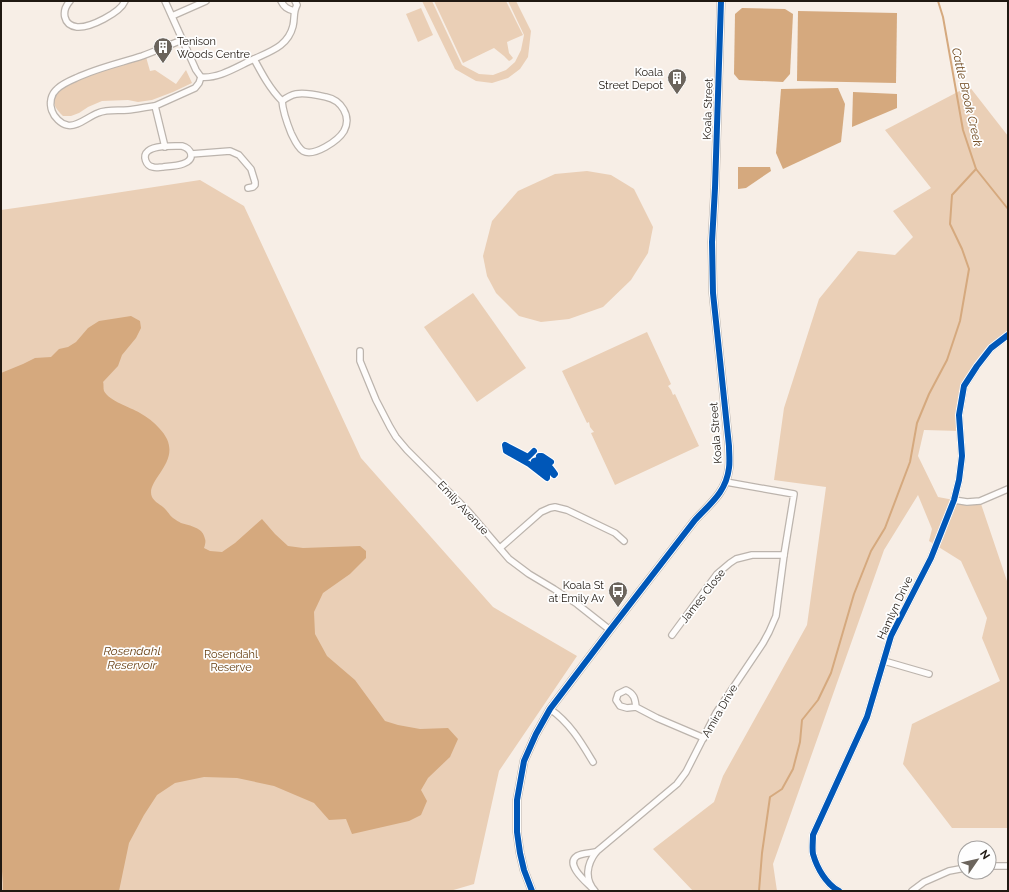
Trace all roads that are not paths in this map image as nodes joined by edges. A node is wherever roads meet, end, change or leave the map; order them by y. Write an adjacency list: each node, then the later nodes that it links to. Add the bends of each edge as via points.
1 (70, 1): 2 (street, via 65,8 65,18 72,25 82,27 116,12)
2 (125, 1)
3 (165, 1): 9 (street)
4 (206, 1): 9 (street)
5 (281, 1): 8 (street, via 283,6)
6 (721, 1): 20 (street, Koala Street, via 712,242 713,293 730,462)
7 (296, 3): 8 (street)
8 (294, 11): 11 (street, via 291,31 283,44)
9 (172, 16): 10 (street)
10 (182, 40): 12 (street); 14 (street, via 68,81 57,88 50,105 55,117 68,126 99,112)
11 (254, 59): 12 (street, via 217,76); 13 (street, via 264,78)
12 (201, 77): 14 (street, via 195,88)
13 (282, 101): 13 (street, via 300,94 335,100 346,113 345,130 342,135 320,150 303,151 289,128)
14 (155, 106): 15 (street)
15 (165, 147): 16 (street, via 186,147); 16 (street, via 146,153 148,165 156,167 184,164)
16 (191, 154): 17 (street, via 230,151 239,155 256,182 253,187)
17 (248, 188)
18 (1008, 335): 22 (street, Hamlyn Drive, via 991,348 964,386 959,415 962,456)
19 (360, 350): 24 (street, Emily Avenue, via 360,361 365,374 396,437)
20 (726, 482): 25 (street, Amira Drive, via 794,494); 26 (street, Koala Street, via 720,493)
21 (1008, 489): 22 (street, via 980,501)
22 (954, 500): 28 (street, Hamlyn Drive, via 930,558 890,636)
23 (624, 541): 24 (street, via 615,533 567,510 550,508 541,512)
24 (500, 548): 26 (street, Emily Avenue, via 519,567 577,604)
25 (784, 555): 27 (street, James Close, via 752,555 730,563 717,574); 32 (street, Amira Drive, via 773,625 716,713)
26 (610, 630): 31 (street, Koala Street)
27 (672, 635)
28 (884, 660): 29 (street); 42 (street, Hamlyn Drive, via 867,717 813,835 813,853 819,871 832,888)
29 (929, 674)
30 (636, 706): 32 (street)
31 (550, 709): 33 (street, via 576,734); 41 (street, Koala Street, via 524,761 517,800 520,853)
32 (704, 738): 34 (street, Amira Drive, via 677,784)
33 (593, 762)
34 (596, 852): 37 (street, Amira Drive); 39 (street, via 576,857 573,864)
35 (997, 866): 36 (street)
36 (1008, 866)
37 (588, 868): 39 (street); 40 (street)
38 (957, 870): 43 (street, via 924,882)
39 (576, 871): 40 (street)
40 (593, 889)
41 (532, 891)
42 (839, 891)
43 (912, 891)

